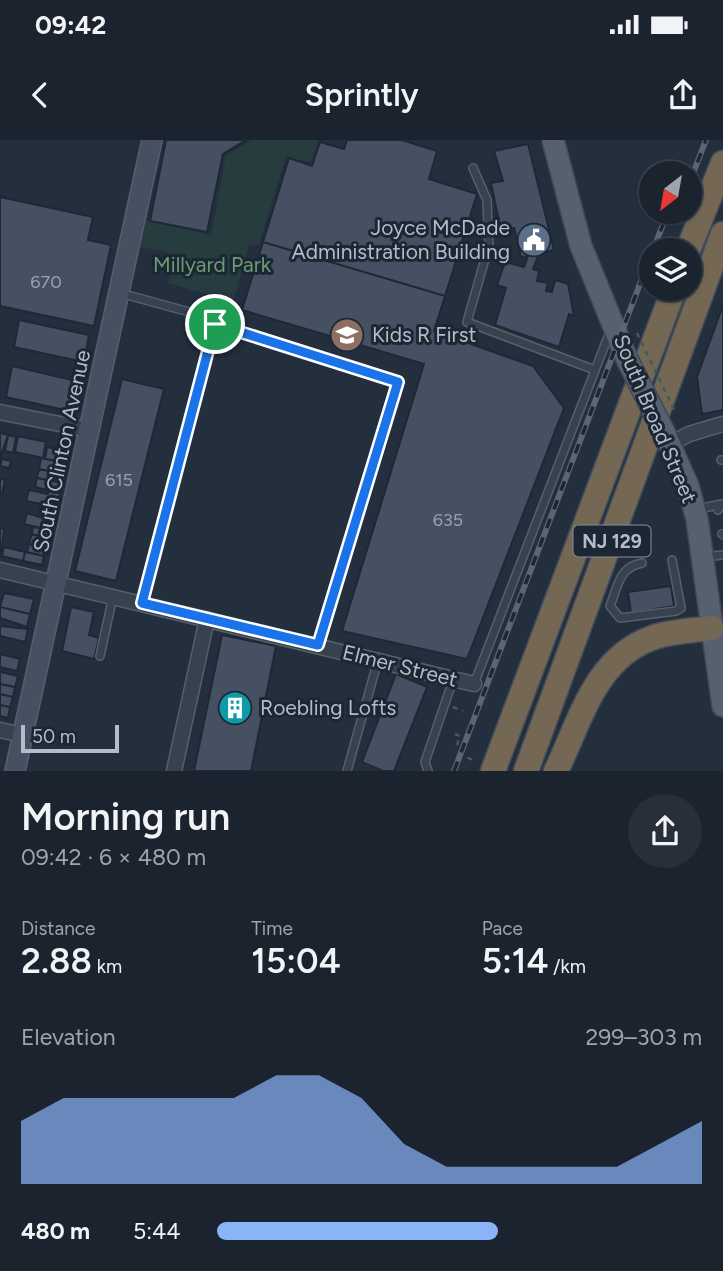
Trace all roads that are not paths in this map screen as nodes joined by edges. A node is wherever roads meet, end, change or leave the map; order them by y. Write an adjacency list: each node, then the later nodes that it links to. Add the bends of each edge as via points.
1 (152, 140): 7 (street, South Clinton Avenue)
2 (553, 140): 9 (main road, South Broad Street, via 580,246)
3 (723, 163): 6 (highway)
4 (473, 168): 11 (lane, via 487,200 489,245 467,322)
5 (723, 234): 40 (highway, NJ 129)
6 (693, 238)
7 (119, 293): 10 (lane, via 193,313); 14 (street, South Clinton Avenue)
8 (669, 301): 35 (highway, NJ 129)
9 (613, 322): 11 (lane); 15 (main road, South Broad Street, bridge)
10 (215, 324): 24 (lane); 27 (lane, via 398,382)
11 (595, 370): 31 (lane)
12 (0, 412): 14 (street)
13 (723, 424): 15 (street)
14 (90, 430): 22 (street, South Clinton Avenue)
15 (667, 439): 17 (main road, South Broad Street)
16 (721, 506): 17 (lane)
17 (694, 510): 18 (main road, South Broad Street)
18 (713, 556): 26 (main road, South Broad Street)
19 (672, 560): 20 (lane, via 681,608 620,618 610,606 624,570)
20 (642, 563)
21 (0, 570): 22 (street, Elmer Street)
22 (57, 582): 23 (street, Elmer Street); 34 (street, South Clinton Avenue)
23 (113, 596): 24 (street, Elmer Street); 28 (lane)
24 (142, 603): 25 (street, Elmer Street)
25 (207, 619): 27 (street, Elmer Street); 37 (street)
26 (717, 627): 32 (main road, South Broad Street); 41 (highway, via 653,637 616,658 590,697)
27 (318, 645): 29 (street, Elmer Street)
28 (100, 656)
29 (378, 660): 30 (street, Elmer Street); 38 (lane)
30 (453, 680): 31 (street, Elmer Street); 39 (lane, via 425,762)
31 (474, 684)
32 (723, 706)
33 (0, 730): 34 (street)
34 (23, 735): 36 (street, South Clinton Avenue)
35 (483, 765)
36 (15, 771)
37 (174, 771)
38 (347, 771)
39 (428, 771)
40 (526, 771)
41 (556, 771)

